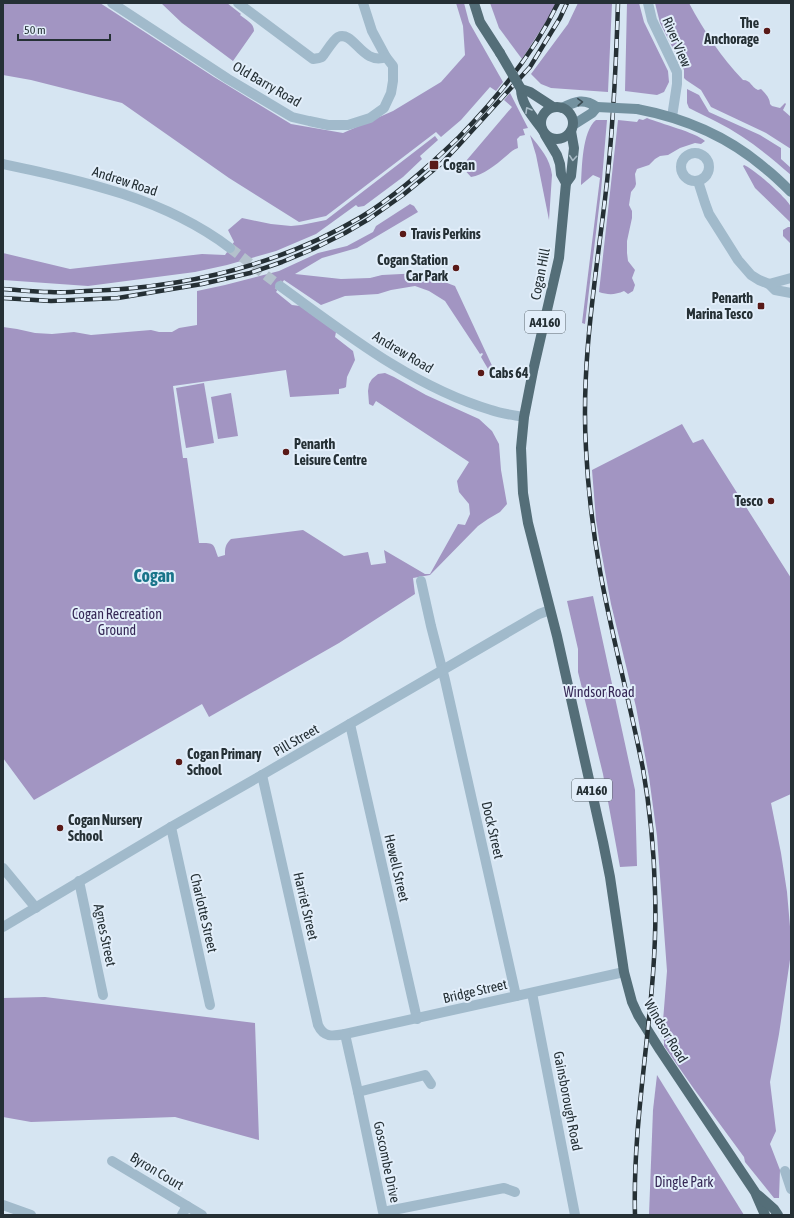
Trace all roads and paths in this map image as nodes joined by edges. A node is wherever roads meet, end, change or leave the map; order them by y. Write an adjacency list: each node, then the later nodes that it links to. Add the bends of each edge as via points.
1 (112, 3): 6 (street, Old Barry Road, via 228,79 292,117 309,122 348,125 370,118 384,108 393,81 392,66)
2 (238, 3): 6 (street, via 313,59 322,56 336,38 341,37 348,38 372,58)
3 (363, 3): 6 (street, Old Barry Road, via 372,31)
4 (474, 3): 7 (main road, Cogan Hill / A4160, bridge, via 480,22)
5 (648, 3): 10 (street, River View, via 652,20 676,72 677,84)
6 (386, 57)
7 (521, 89): 8 (main road, Cogan Hill); 12 (main road, Cogan Hill / A4160, one-way to 7, via 521,97)
8 (558, 107): 9 (street, one-way to 9, via 576,101 590,102); 11 (main road, Cogan Hill, via 570,114); 12 (main road, via 548,109 542,116 540,120)
9 (597, 107): 10 (street, bridge, via 637,109); 11 (street)
10 (672, 117): 16 (street, via 732,144 767,169)
11 (572, 128): 12 (main road, via 568,135 559,139 549,138); 15 (main road, Cogan Hill / A4160, one-way to 15, via 574,148 571,176)
12 (543, 132): 15 (main road, Cogan Hill / A4160, via 557,155 560,174)
13 (3, 164): 17 (street, Andrew Road, via 65,177 140,199 196,225)
14 (698, 181): 19 (street, via 710,214 735,255 752,275)
15 (566, 183): 22 (main road, Cogan Hill / A4160, via 559,258)
16 (791, 192)
17 (230, 248)
18 (791, 278): 19 (street)
19 (769, 284): 21 (street, via 775,290)
20 (280, 286): 22 (street, Andrew Road, via 375,354 422,380 475,405)
21 (791, 293)
22 (524, 417): 24 (main road, Windsor Road / A4160, via 521,448 523,493)
23 (421, 581): 25 (street, Dock Street)
24 (550, 610): 25 (street, Pill Street); 33 (main road, Windsor Road / A4160, via 603,842)
25 (443, 671): 26 (street, Pill Street); 36 (street, Dock Street)
26 (350, 724): 27 (street, Pill Street); 38 (street, Hewell Street)
27 (262, 775): 28 (street, Pill Street); 40 (street, Harriet Street, via 318,1025 325,1034)
28 (171, 827): 30 (street, Pill Street); 37 (street, Charlotte Street)
29 (3, 868): 31 (street)
30 (79, 881): 31 (street, Pill Street); 35 (street, Agnes Street)
31 (36, 908): 32 (street, Pill Street)
32 (3, 927)
33 (624, 972): 34 (street, Bridge Street); 47 (main road, Windsor Road / A4160, via 632,1002 644,1026)
34 (532, 993): 36 (street, Bridge Street); 53 (street, Gainsborough Road)
35 (103, 995)
36 (516, 996): 38 (street, Bridge Street)
37 (210, 1005)
38 (417, 1019): 39 (street, Bridge Street)
39 (345, 1034): 40 (street, Bridge Street); 42 (street, Goscombe Drive)
40 (331, 1036)
41 (431, 1084): 42 (street, via 425,1075)
42 (358, 1092): 46 (street, Goscombe Drive, via 383,1212 504,1188)
43 (112, 1161): 49 (street, Byron Court)
44 (785, 1171): 45 (street)
45 (791, 1189)
46 (515, 1192)
47 (755, 1192): 54 (main road, Windsor Road / A4160); 55 (main road, Windsor Road / A4160)
48 (3, 1205): 50 (street)
49 (187, 1206): 51 (street); 52 (street, Byron Court)
50 (31, 1215)
51 (182, 1215)
52 (202, 1215)
53 (575, 1215)
54 (765, 1215)
55 (778, 1215)

